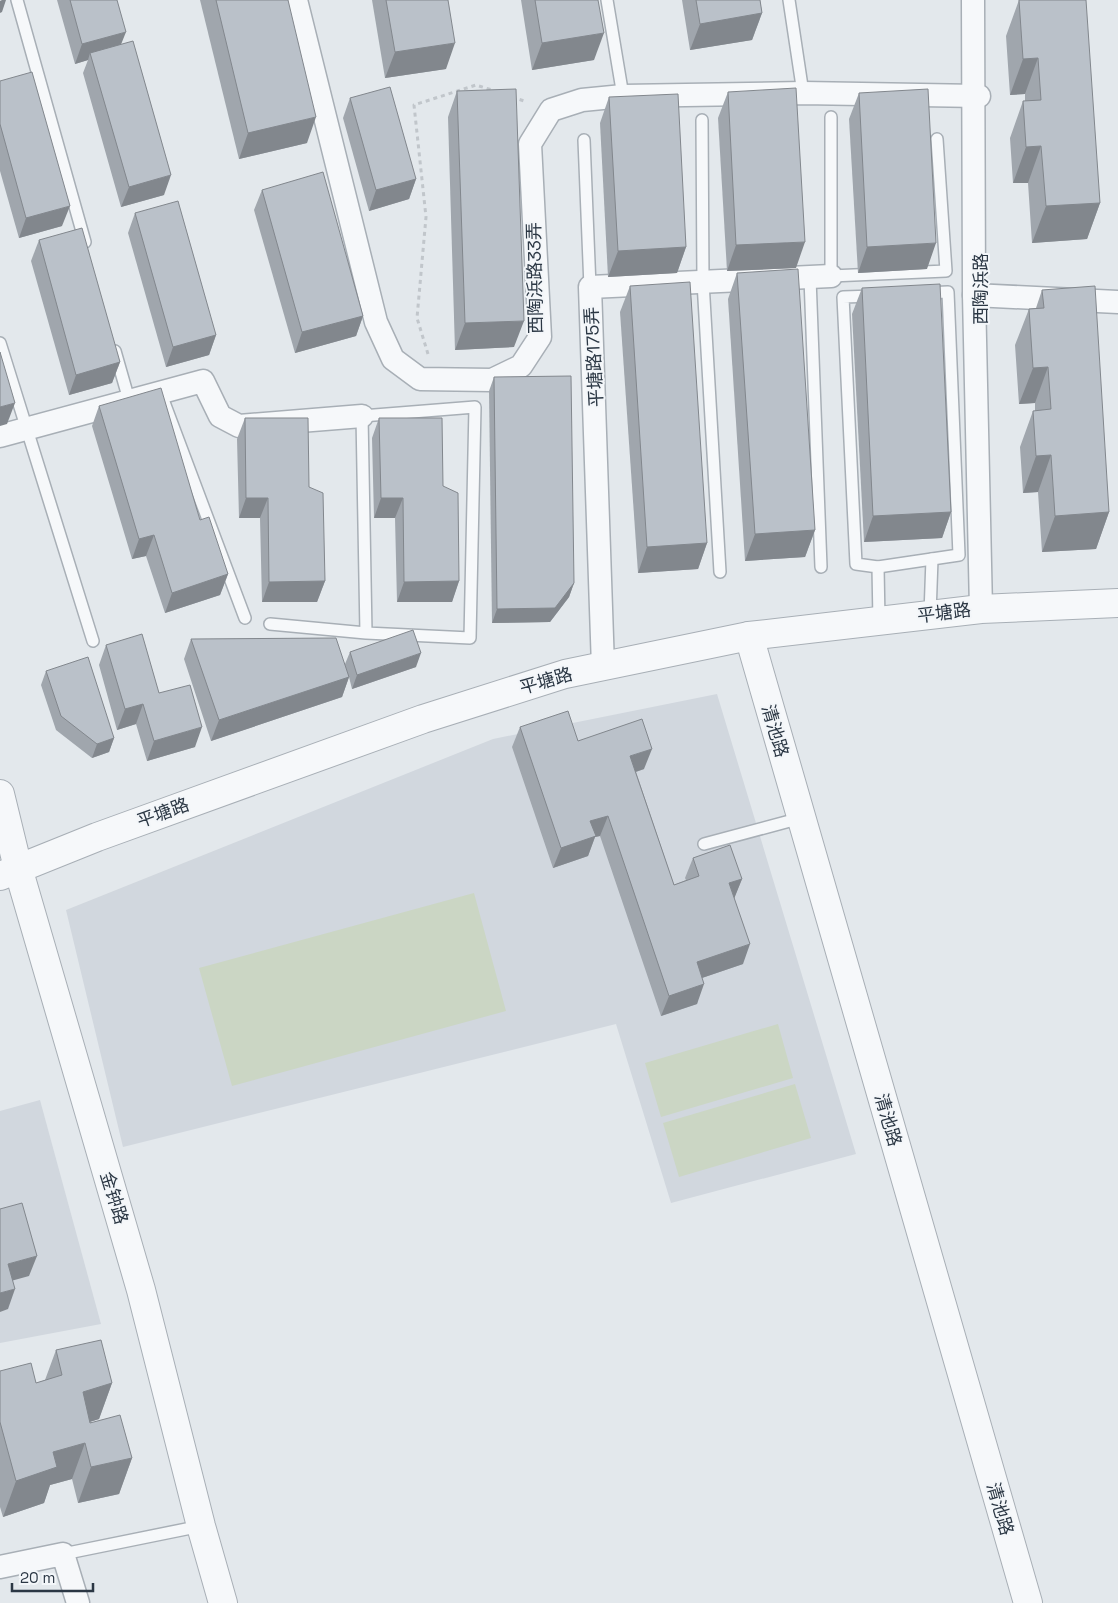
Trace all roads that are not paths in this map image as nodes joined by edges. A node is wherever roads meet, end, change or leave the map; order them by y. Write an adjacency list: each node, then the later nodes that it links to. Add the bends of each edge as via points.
1 (17, 0): 13 (lane)
2 (296, 0): 7 (street, 西陶浜路33弄, via 376,322 392,359 420,379 492,380 521,366 540,337 530,144 551,110 582,100)
3 (607, 0): 7 (lane)
4 (789, 0): 6 (lane)
5 (975, 0): 8 (street, 西陶浜路)
6 (803, 93): 7 (street); 8 (street)
7 (623, 96)
8 (976, 96): 19 (street, 西陶浜路, via 981,152)
9 (831, 117): 14 (lane)
10 (702, 120): 15 (lane)
11 (937, 139): 14 (lane, via 946,271)
12 (584, 140): 16 (lane)
13 (89, 257)
14 (821, 277): 15 (street, 平塘路175弄); 29 (lane)
15 (703, 282): 16 (street, 平塘路175弄); 31 (lane)
16 (590, 287): 41 (street, 平塘路175弄)
17 (910, 294): 28 (lane, via 948,292 959,555)
18 (881, 295): 30 (lane, via 843,297 856,564)
19 (977, 295): 20 (street); 33 (street, 西陶浜路)
20 (1118, 302)
21 (0, 343): 26 (lane)
22 (113, 343): 24 (lane)
23 (160, 391): 24 (street); 25 (street, via 203,381 220,416 239,426); 35 (lane)
24 (129, 400): 26 (street)
25 (362, 416): 38 (lane); 38 (lane, via 475,407 470,638)
26 (26, 428): 27 (street); 40 (lane)
27 (0, 436)
28 (932, 559): 30 (lane); 34 (lane)
29 (821, 567)
30 (878, 567): 36 (lane)
31 (720, 572)
32 (1118, 603): 33 (street, 平塘路)
33 (981, 609): 34 (street, 平塘路)
34 (930, 614): 36 (street, 平塘路)
35 (245, 618)
36 (879, 621): 39 (street, 平塘路)
37 (270, 624): 38 (lane)
38 (366, 633)
39 (749, 636): 41 (street, 平塘路); 43 (street, 清池路)
40 (93, 641)
41 (603, 667): 45 (street, 平塘路, via 565,674 423,719)
42 (0, 794): 45 (street, 金钟路)
43 (801, 818): 44 (lane); 51 (street, 清池路)
44 (704, 844)
45 (9, 872): 46 (street, 金钟路, via 142,1290)
46 (201, 1526): 47 (lane); 50 (street, 金钟路)
47 (63, 1554): 48 (street); 49 (street)
48 (0, 1568)
49 (78, 1603)
50 (223, 1603)
51 (1028, 1603)

